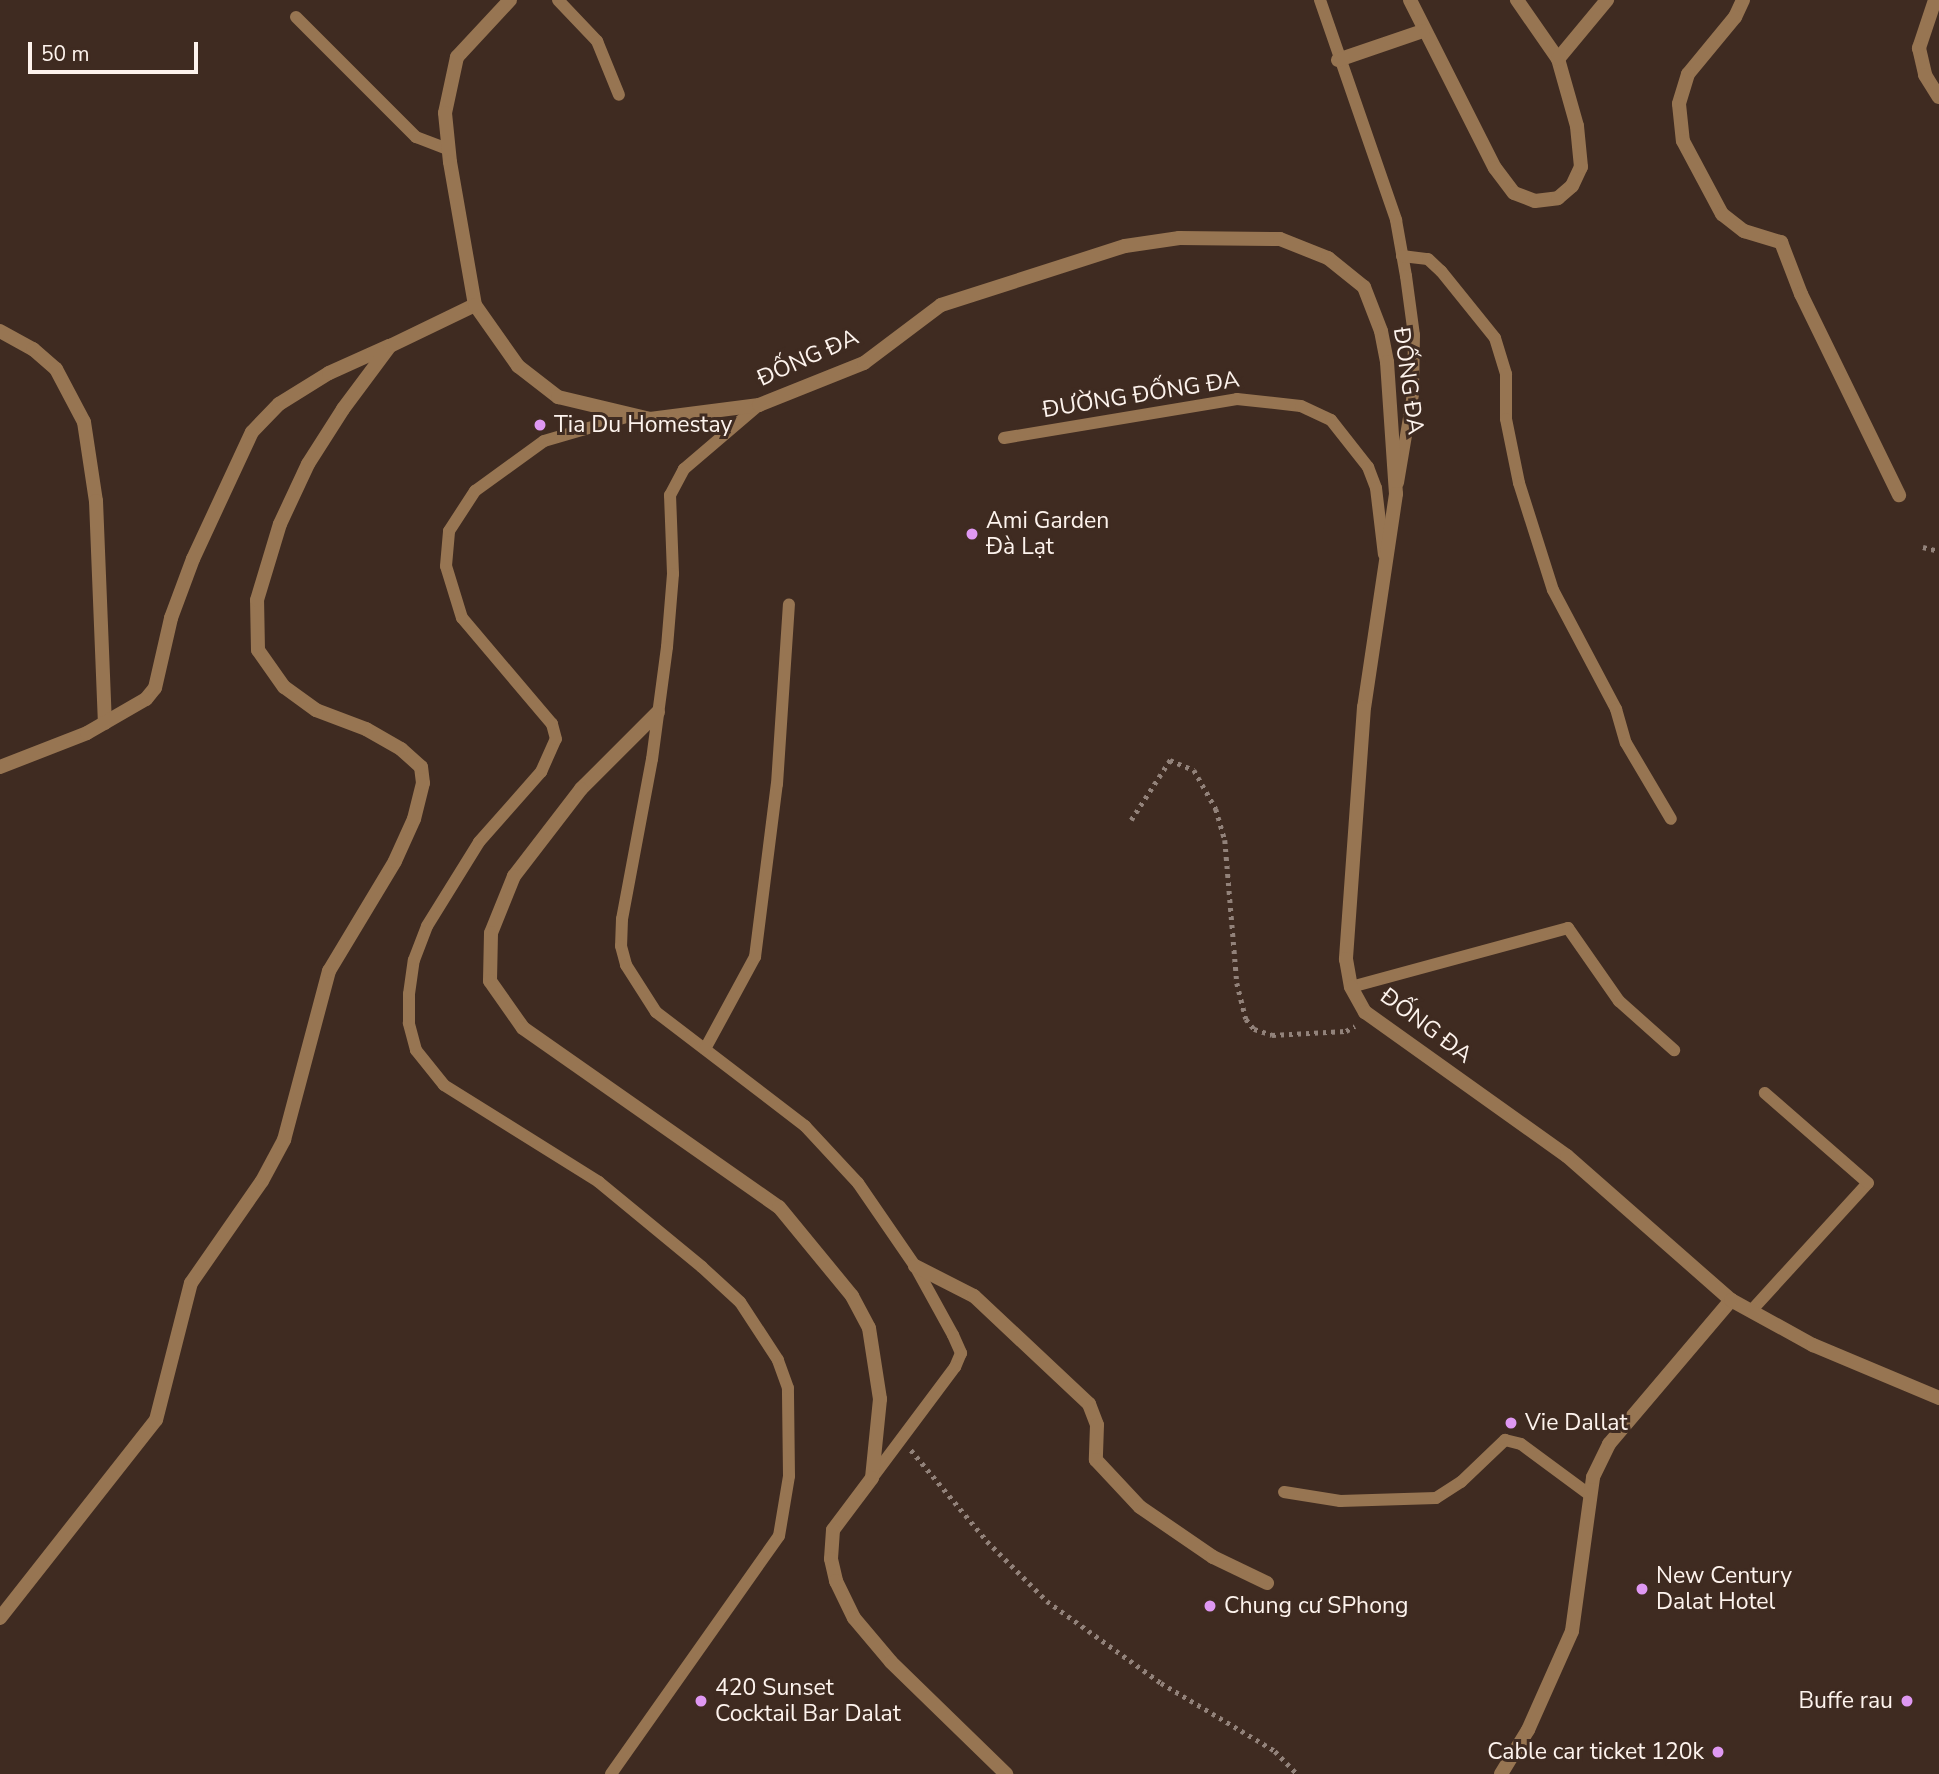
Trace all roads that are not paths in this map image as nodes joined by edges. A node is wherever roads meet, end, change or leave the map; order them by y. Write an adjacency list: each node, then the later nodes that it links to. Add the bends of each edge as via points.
1 (510, 0): 15 (street, ĐỐNG ĐA, via 457,57 445,113)
2 (558, 0): 13 (lane, via 597,41)
3 (1320, 0): 12 (lane)
4 (1410, 0): 10 (street)
5 (1517, 0): 11 (street)
6 (1607, 0): 11 (street)
7 (1743, 0): 24 (street, via 1735,17 1688,74 1679,104 1683,141 1722,214 1744,231 1781,242 1801,294)
8 (1935, 0): 14 (street, via 1919,48 1925,75)
9 (296, 17): 15 (lane, via 416,137)
10 (1423, 31): 11 (street, via 1495,168 1514,193 1535,201 1558,198 1572,186 1581,167 1577,126); 12 (street)
11 (1558, 59)
12 (1338, 60): 16 (lane, via 1396,220)
13 (619, 95)
14 (1939, 97)
15 (448, 149): 17 (street, ĐỐNG ĐA)
16 (1402, 256): 23 (lane, via 1414,335 1413,394); 30 (lane, via 1427,259 1441,271 1495,338 1506,374 1506,419 1520,483 1553,590 1616,709 1626,743)
17 (475, 305): 19 (street); 21 (street, ĐỐNG ĐA, via 518,366 558,397)
18 (0, 331): 28 (street, via 33,349 56,369 84,422 96,501)
19 (390, 346): 28 (street, via 299,392 264,416 252,432 193,559 171,618 155,688 146,699); 43 (street, via 308,464 273,545 257,600 255,636 265,663 296,699 366,729 421,767 423,783 414,819 395,861 329,971 284,1140 262,1181 191,1283 156,1420)
20 (758, 405): 21 (street, ĐỐNG ĐA, via 650,419); 23 (street, ĐỐNG ĐA, via 864,363 941,305 1125,246 1219,235 1280,239 1328,258 1364,287 1387,362); 27 (lane, via 684,469 670,495 673,574)
21 (633, 415): 44 (lane, via 544,441 475,491 457,512 449,531 446,566 463,618 552,724 556,739 541,772 479,842 427,926 408,994 416,1049 444,1085 501,1124 572,1163 702,1267 748,1314 778,1360 788,1388 789,1476 779,1536)
22 (1004, 438): 25 (lane, ĐƯỜNG ĐỐNG ĐA, via 1237,399 1301,406 1331,420 1368,467 1376,488)
23 (1396, 494): 25 (street, ĐỐNG ĐA)
24 (1899, 495)
25 (1385, 566): 31 (street, ĐỐNG ĐA, via 1364,707 1346,959)
26 (789, 604): 32 (lane, via 777,785 755,957)
27 (659, 712): 32 (lane, via 621,946 626,965 656,1012); 39 (street, via 581,789 514,876 491,933 490,981 523,1028 779,1207 824,1257 869,1328 877,1359 880,1399)
28 (104, 723): 29 (street)
29 (0, 767)
30 (1671, 818)
31 (1350, 987): 33 (lane, via 1568,928 1619,1001); 36 (street, ĐỐNG ĐA, via 1371,1018 1567,1156)
32 (705, 1049): 35 (lane, via 827,1146)
33 (1674, 1050)
34 (1765, 1093): 37 (lane, via 1868,1183)
35 (915, 1266): 39 (lane, via 961,1353); 42 (street, via 974,1296 1090,1404 1097,1425 1096,1460 1140,1507 1213,1557)
36 (1731, 1300): 37 (street, ĐỐNG ĐA); 41 (street, via 1609,1444)
37 (1751, 1311): 38 (street, ĐỐNG ĐA, via 1813,1345)
38 (1939, 1398)
39 (872, 1478): 45 (street, via 833,1530 831,1559 843,1598 891,1662)
40 (1284, 1492): 41 (lane, via 1340,1501 1436,1498 1461,1482 1505,1440 1521,1444)
41 (1590, 1495): 46 (street, via 1572,1631 1528,1730)
42 (1267, 1583)
43 (0, 1618)
44 (611, 1774)
45 (1006, 1774)
46 (1501, 1774)

